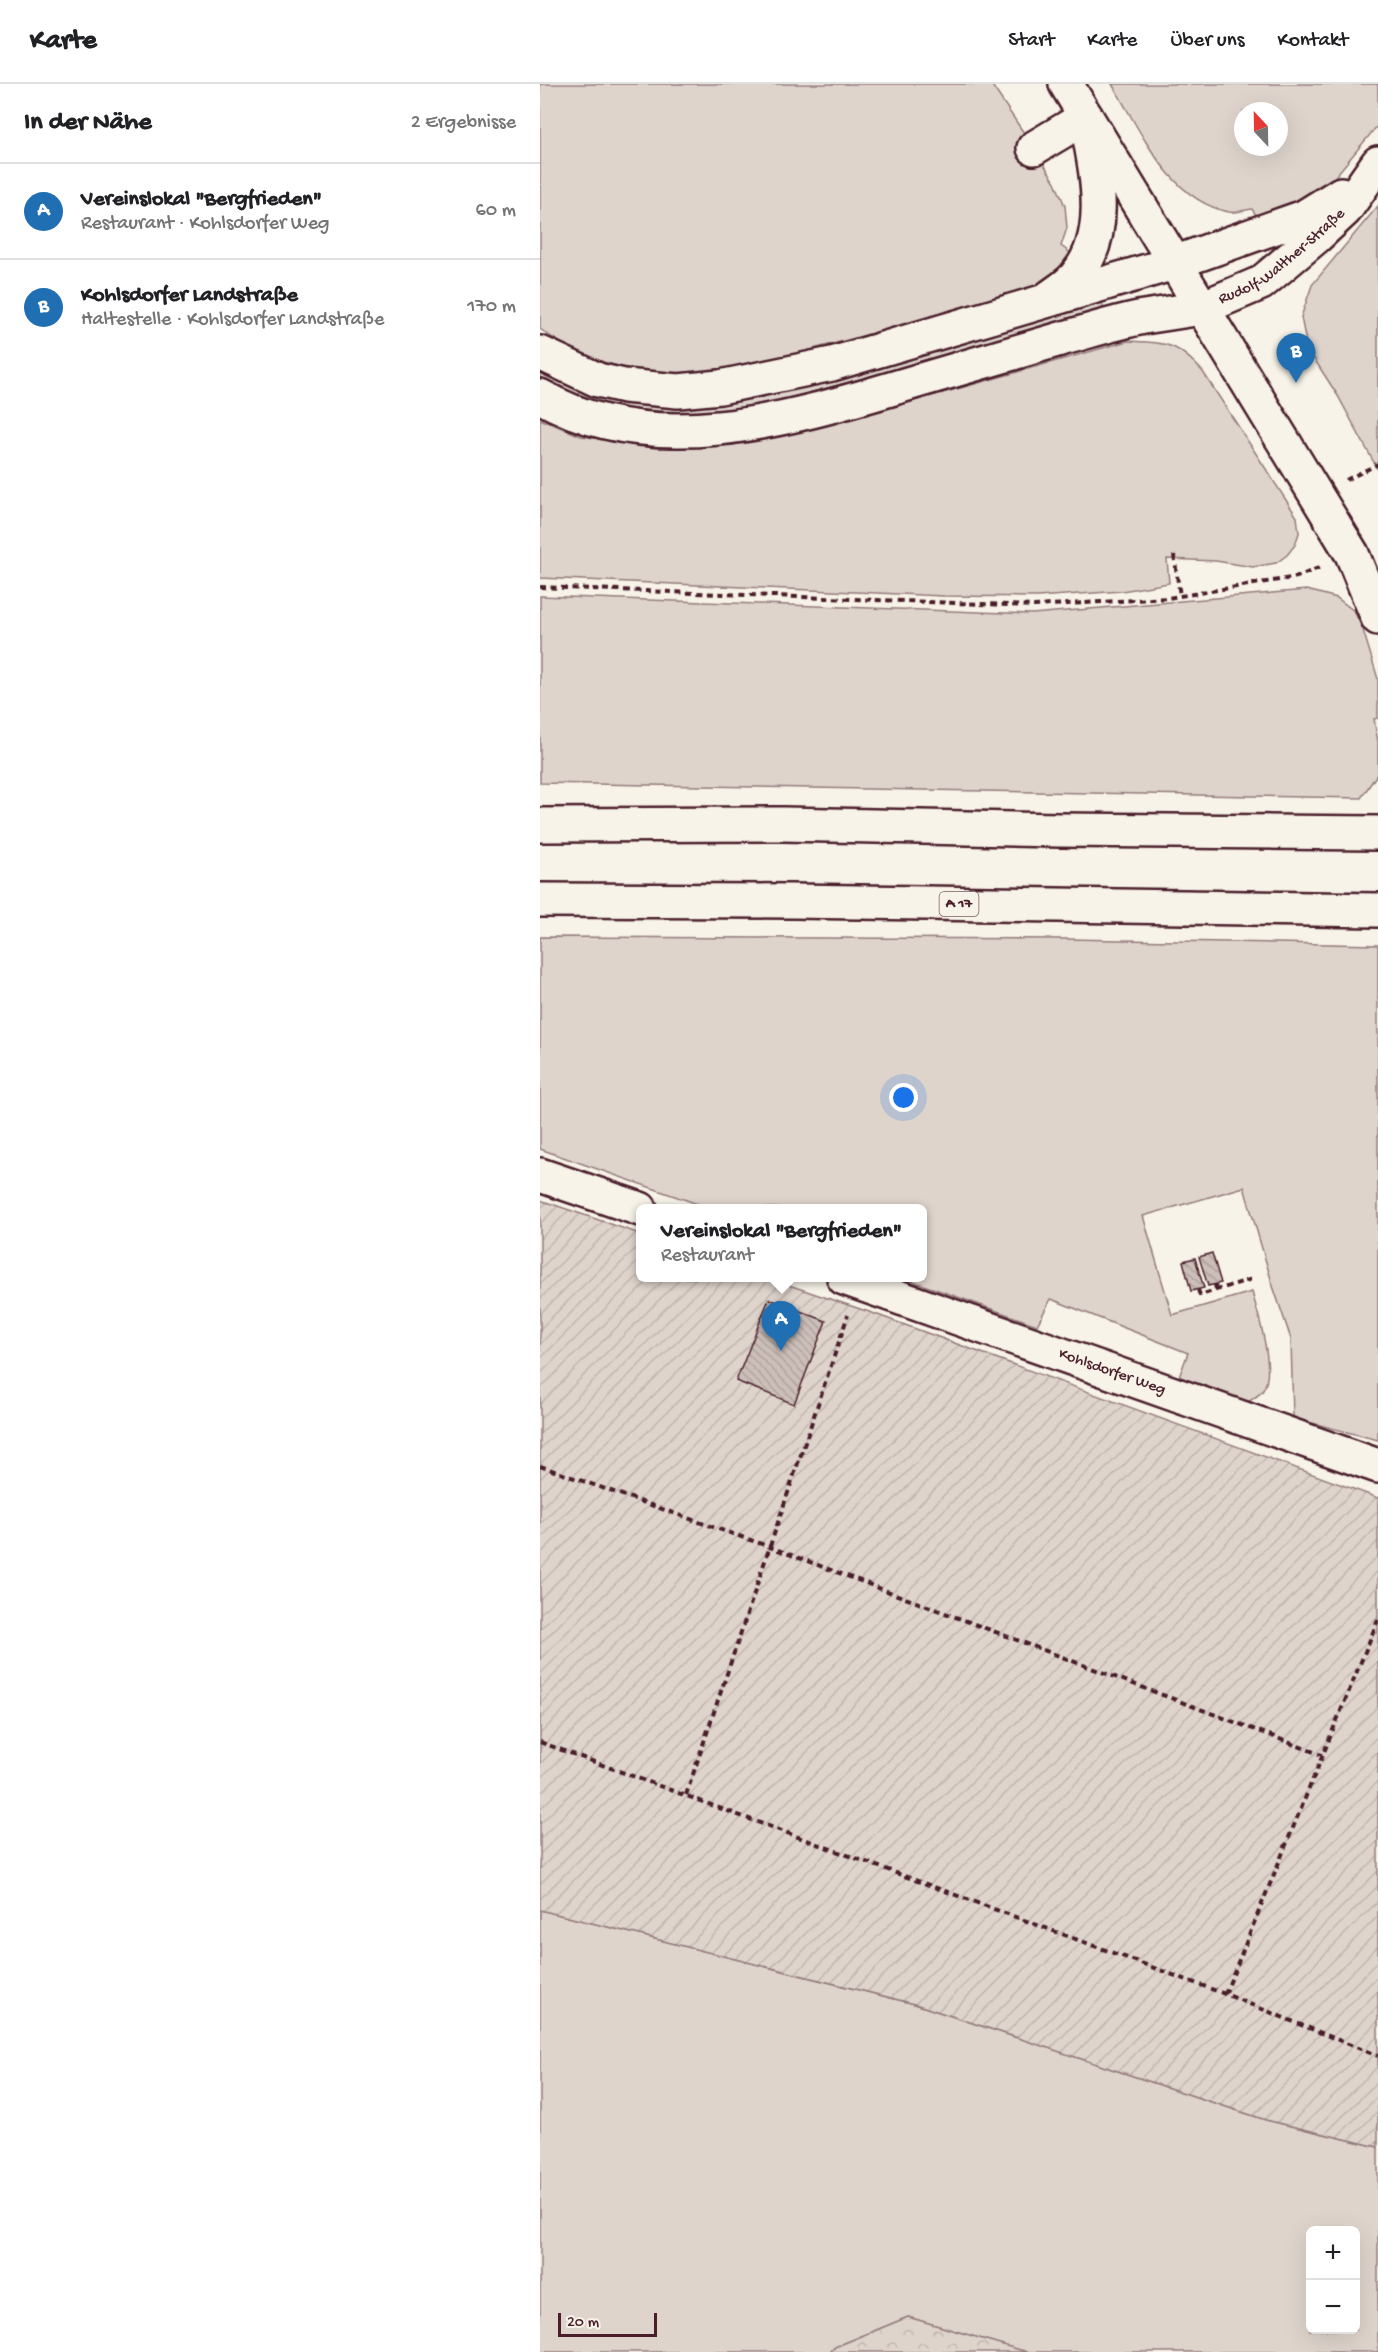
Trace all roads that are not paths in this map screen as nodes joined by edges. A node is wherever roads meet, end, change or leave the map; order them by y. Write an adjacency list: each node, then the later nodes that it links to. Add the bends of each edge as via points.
1 (1066, 84): 2 (main road)
2 (1086, 117): 3 (main road); 5 (main road); 6 (main road, via 1094,163 1096,239 1076,277)
3 (1034, 148)
4 (1377, 164): 5 (main road, Rudolf-Walther-Straße, via 1304,217); 7 (main road, Rudolf-Walther-Straße, via 1345,210 1262,283)
5 (1174, 263): 6 (main road, Rudolf-Walther-Straße); 7 (main road)
6 (1044, 302): 8 (main road, Rudolf-Walther-Straße, via 832,364 731,385 678,391 598,380)
7 (1202, 308): 9 (main road, Rudolf-Walther-Straße, via 1142,317 776,420 684,430 621,425 584,415); 10 (main road, via 1352,554)
8 (540, 353)
9 (540, 396)
10 (1378, 618)
11 (540, 825): 12 (main road, via 783,824)
12 (1378, 833)
13 (540, 900): 14 (main road, A 17)
14 (1378, 910)
15 (540, 1175): 16 (main road)
16 (636, 1208)
17 (857, 1282): 18 (main road, Kohlsdorfer Weg)
18 (1378, 1466)

